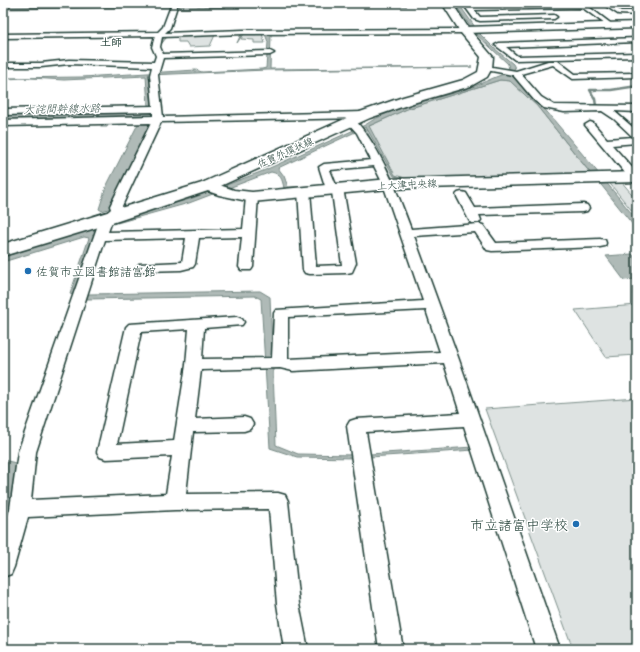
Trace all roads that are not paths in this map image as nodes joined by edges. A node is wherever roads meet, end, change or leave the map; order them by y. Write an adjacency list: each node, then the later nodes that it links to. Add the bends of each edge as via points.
1 (175, 3): 13 (street, via 166,28)
2 (447, 3): 12 (main road)
3 (604, 3): 7 (street, via 620,13)
4 (583, 4): 5 (street); 9 (street)
5 (540, 5): 8 (street); 8 (street, via 469,8 476,18 480,19)
6 (631, 7): 7 (street)
7 (637, 12)
8 (554, 17): 11 (street)
9 (609, 24): 10 (street); 11 (street)
10 (637, 25)
11 (563, 26): 12 (street); 16 (street)
12 (469, 30): 13 (street); 23 (main road, via 486,57)
13 (159, 34): 14 (street); 19 (street, via 156,47)
14 (3, 36)
15 (637, 40): 16 (street)
16 (580, 42): 20 (street); 21 (street, via 498,45 514,58)
17 (268, 53): 19 (street)
18 (637, 55): 20 (street)
19 (160, 56): 25 (street)
20 (595, 56): 21 (street)
21 (552, 60): 26 (street); 27 (street, via 573,79)
22 (41, 65): 24 (street, via 7,65); 25 (street, via 69,62); 28 (street)
23 (486, 68): 26 (street); 34 (main road, 佐賀外環状線, via 483,74 467,83 408,100)
24 (3, 69)
25 (155, 71): 32 (street)
26 (516, 73): 29 (street, via 547,106 564,109 591,104)
27 (637, 75)
28 (31, 76)
29 (603, 108): 30 (street); 36 (street)
30 (637, 110)
31 (3, 112): 32 (street)
32 (157, 115): 33 (street, via 113,121); 34 (street); 51 (street, via 116,206 117,210)
33 (3, 123)
34 (359, 124): 39 (street); 45 (main road, 佐賀外環状線)
35 (590, 126): 38 (street)
36 (637, 136)
37 (637, 140): 38 (street)
38 (604, 142): 42 (street)
39 (378, 163): 40 (street, via 324,167); 43 (street)
40 (326, 170): 41 (street); 44 (street)
41 (312, 171)
42 (633, 174): 43 (street, 上大津中央線, via 599,178)
43 (389, 184): 44 (street, 上大津中央線); 55 (street)
44 (333, 187): 46 (street, 上大津中央線); 46 (street, via 349,263 347,269 310,270)
45 (215, 189): 48 (street, 上大津中央線, via 237,196); 51 (main road, 佐賀外環状線)
46 (304, 191): 48 (street, 上大津中央線)
47 (462, 195): 50 (street)
48 (252, 197): 54 (street)
49 (583, 208): 50 (street)
50 (470, 212): 53 (street)
51 (106, 219): 58 (street); 60 (main road, 佐賀外環状線)
52 (167, 221): 57 (street)
53 (479, 228): 55 (street); 59 (street, via 492,247)
54 (248, 233): 56 (street); 62 (street)
55 (406, 233): 63 (street)
56 (194, 234): 57 (street); 61 (street, via 188,264)
57 (164, 235): 58 (street)
58 (101, 236): 74 (street, via 27,452)
59 (600, 242)
60 (3, 250)
61 (144, 267)
62 (246, 268)
63 (431, 305): 66 (street); 67 (street, via 281,313)
64 (237, 322): 65 (street)
65 (197, 324): 68 (street); 72 (street, via 134,327 106,452)
66 (450, 357): 67 (street, via 292,366); 69 (street)
67 (280, 363): 68 (street)
68 (194, 366): 71 (street)
69 (471, 419): 77 (street, via 356,426); 78 (street)
70 (244, 424): 71 (street)
71 (185, 426): 72 (street)
72 (182, 448): 73 (street)
73 (175, 502): 74 (street); 76 (street, via 278,501 288,604)
74 (20, 509): 75 (street)
75 (3, 567)
76 (296, 649)
77 (391, 649)
78 (548, 649)

